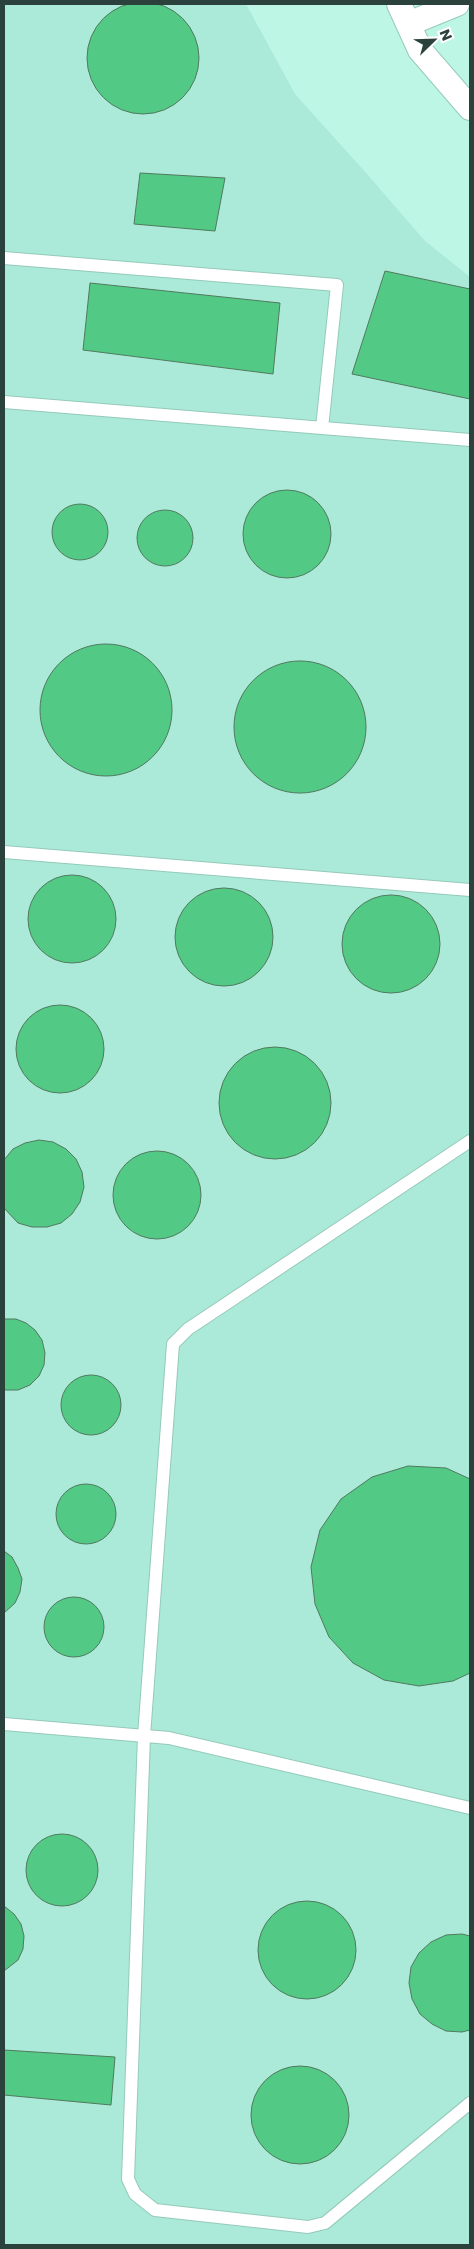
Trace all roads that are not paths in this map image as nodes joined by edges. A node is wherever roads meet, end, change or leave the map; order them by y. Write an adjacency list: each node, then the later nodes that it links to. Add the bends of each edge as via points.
1 (457, 4): 2 (street)
2 (404, 14): 3 (street, via 420,50)
3 (470, 108)
4 (4, 258): 6 (lane, via 337,285)
5 (4, 402): 6 (lane)
6 (322, 428): 7 (lane)
7 (470, 440)
8 (4, 852): 9 (lane)
9 (470, 890)
10 (470, 1141): 12 (lane, via 188,1329 173,1344)
11 (4, 1724): 12 (lane)
12 (144, 1736): 13 (lane, via 169,1738); 14 (lane, via 128,2179 136,2194 155,2210 308,2227 326,2223)
13 (470, 1808)
14 (470, 2103)

